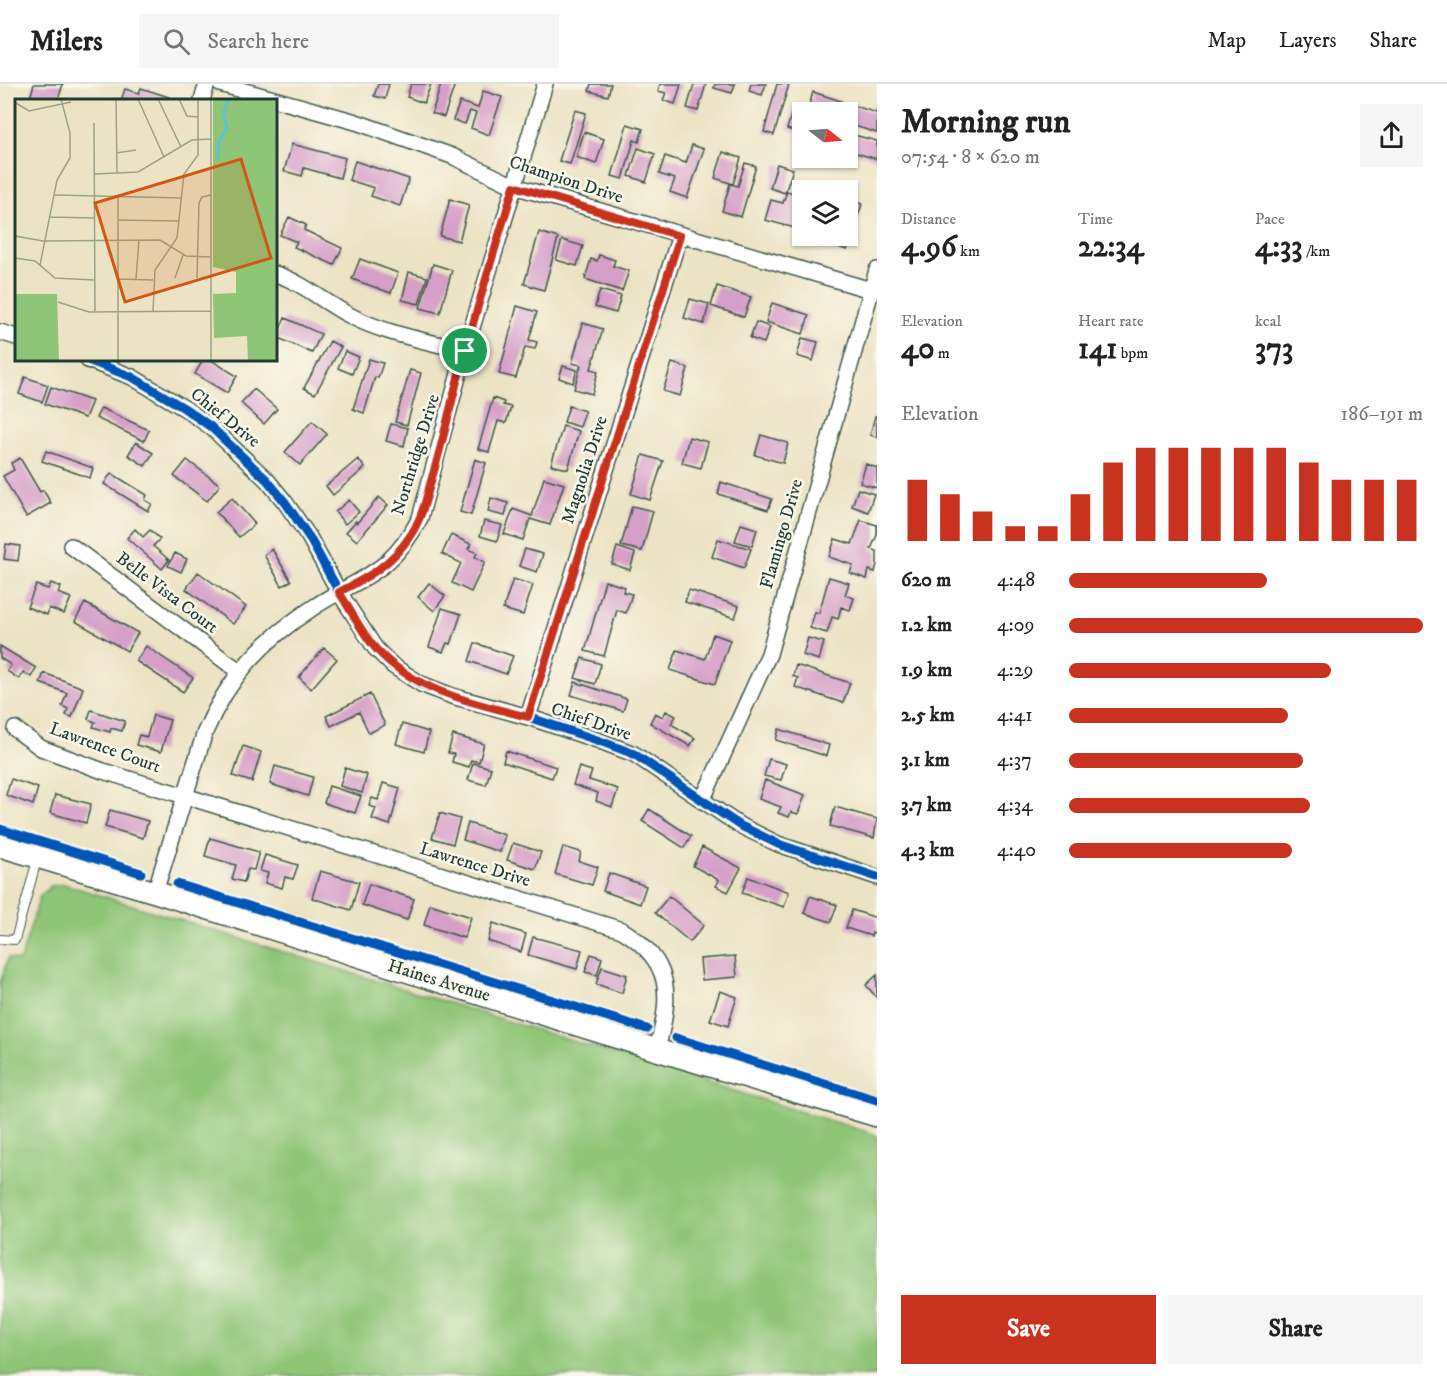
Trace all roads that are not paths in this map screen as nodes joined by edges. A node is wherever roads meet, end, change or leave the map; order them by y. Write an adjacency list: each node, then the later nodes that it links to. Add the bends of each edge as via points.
1 (207, 84): 4 (street)
2 (220, 84): 5 (street, Champion Drive)
3 (545, 84): 7 (street, Northridge Drive)
4 (202, 99)
5 (272, 99)
6 (278, 101): 7 (street, Champion Drive, via 452,156)
7 (514, 186): 8 (street, Champion Drive); 14 (street, Northridge Drive)
8 (680, 236): 11 (street, Champion Drive); 19 (street, Magnolia Drive)
9 (877, 270): 11 (street, Flamingo Drive)
10 (278, 275): 14 (street, via 350,316)
11 (871, 290): 22 (street, Flamingo Drive, via 769,654)
12 (0, 332): 13 (street)
13 (15, 337)
14 (465, 351): 17 (street, Northridge Drive, via 420,518 386,565)
15 (114, 364): 17 (street, Chief Drive, via 211,428 258,472 309,537)
16 (71, 546): 18 (street, Belle Vista Court)
17 (339, 592): 18 (street, Northridge Drive, via 286,626); 19 (street, Chief Drive, via 375,648 393,666 421,684 452,696)
18 (240, 671): 21 (street, Northridge Drive, via 205,732)
19 (528, 717): 22 (street, Chief Drive, via 634,754)
20 (15, 729): 21 (street, Lawrence Court, via 41,748 68,759)
21 (184, 796): 26 (street, Northridge Drive); 28 (street, Lawrence Drive, via 622,930 640,941 662,969 665,1007)
22 (702, 801): 25 (street, Chief Drive, via 778,844)
23 (0, 846): 24 (main road, Haines Avenue)
24 (38, 858): 26 (main road, Haines Avenue); 27 (lane, via 15,940)
25 (877, 877)
26 (155, 892): 28 (main road, Haines Avenue)
27 (0, 939)
28 (657, 1050): 29 (main road, Haines Avenue)
29 (877, 1116)

